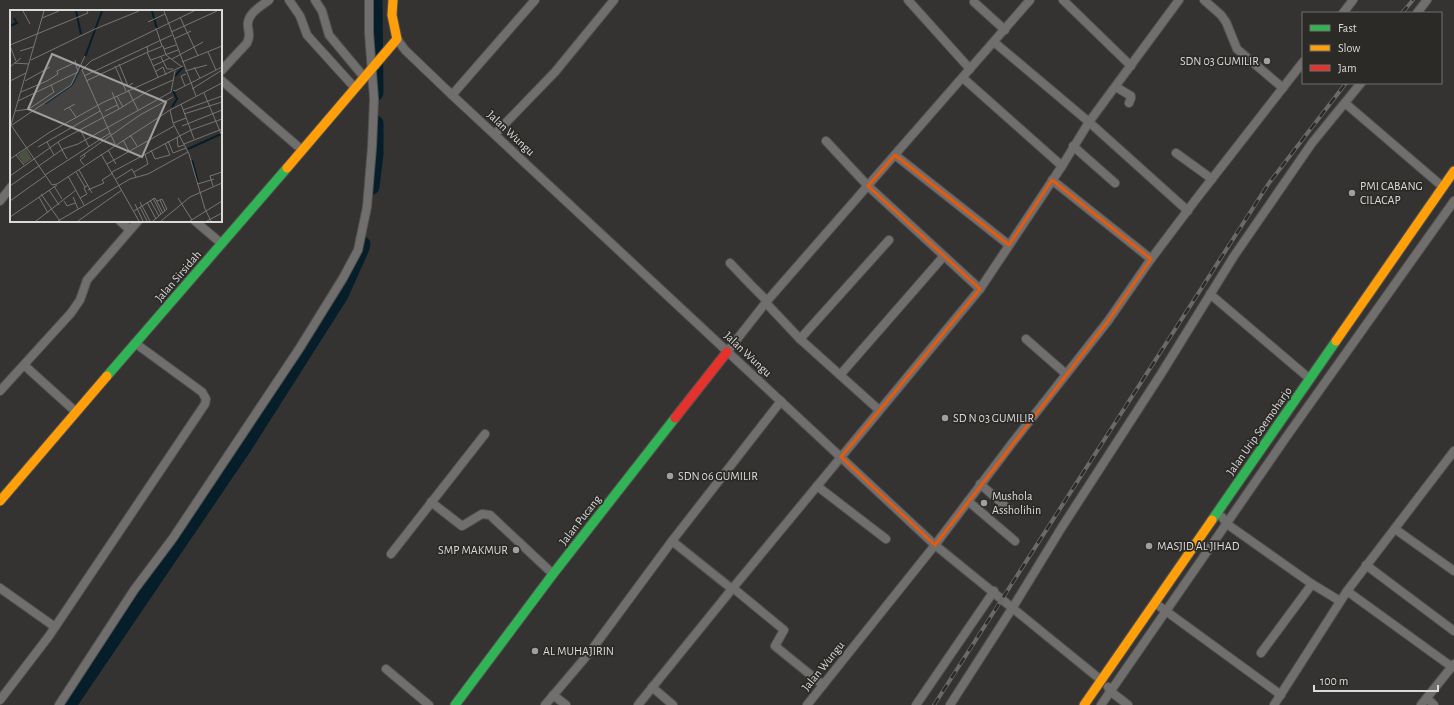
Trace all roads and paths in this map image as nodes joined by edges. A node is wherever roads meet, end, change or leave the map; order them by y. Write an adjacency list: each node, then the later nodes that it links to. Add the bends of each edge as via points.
1 (269, 0): 25 (street, via 250,15 248,43)
2 (289, 0): 31 (street, via 300,16 307,35)
3 (315, 0): 26 (street, via 322,11 329,35)
4 (369, 0): 22 (street)
5 (393, 0): 19 (main road, via 392,15)
6 (535, 0): 33 (street)
7 (614, 0): 37 (street, via 555,72)
8 (908, 0): 24 (street)
9 (1030, 0): 18 (street)
10 (1063, 0): 23 (street)
11 (1179, 0): 23 (street)
12 (1204, 0): 32 (street, via 1224,19 1237,49)
13 (1353, 0): 16 (street)
14 (1427, 0): 17 (street)
15 (974, 1): 18 (street)
16 (1343, 12)
17 (1418, 12)
18 (1005, 30): 20 (street)
19 (397, 39): 22 (main road, Jalan Sirsidah); 33 (street, Jalan Wungu, via 405,50)
20 (994, 42): 24 (street); 36 (street)
21 (1302, 63): 32 (street)
22 (373, 66): 26 (main road, Jalan Sirsidah); 121 (street, via 374,99 368,200 358,250 291,361 173,538 134,590)
23 (1131, 66): 30 (street)
24 (970, 69): 27 (street)
25 (222, 70)
26 (364, 77): 31 (main road, Jalan Sirsidah)
27 (963, 78): 42 (street); 44 (street)
28 (222, 81): 40 (street)
29 (1360, 84): 35 (street)
30 (1116, 87): 34 (street, via 1131,96); 36 (street)
31 (355, 88): 40 (main road, Jalan Sirsidah)
32 (1283, 88): 46 (street)
33 (452, 95): 37 (street, Jalan Wungu)
34 (1129, 103)
35 (1345, 103): 51 (street); 68 (street, via 1308,149)
36 (1089, 122): 39 (street); 56 (street)
37 (495, 134): 73 (street, Jalan Wungu)
38 (826, 142): 50 (street)
39 (1074, 146): 44 (street); 49 (street)
40 (302, 150): 62 (main road, Jalan Sirsidah)
41 (1176, 153): 46 (street)
42 (895, 155): 50 (street); 63 (street)
43 (1454, 164): 51 (street)
44 (1062, 166): 47 (street)
45 (1454, 171): 51 (main road, Jalan Urip Soemoharjo)
46 (1212, 179): 56 (street)
47 (1052, 180): 63 (street); 65 (street)
48 (1454, 182): 55 (main road, Jalan Urip Soemoharjo)
49 (1115, 183)
50 (868, 186): 64 (street); 69 (street)
51 (1441, 186): 55 (main road, Jalan Urip Soemoharjo); 77 (street, via 1383,263)
52 (10, 188): 53 (street)
53 (0, 201)
54 (1454, 201): 91 (street)
55 (1431, 210): 77 (main road, Jalan Urip Soemoharjo); 91 (main road, Jalan Urip Soemoharjo)
56 (1188, 211): 65 (street)
57 (121, 222): 60 (street)
58 (137, 222): 60 (street)
59 (196, 222): 62 (street)
60 (130, 230): 74 (street, via 87,280 80,300 70,314)
61 (889, 240): 70 (street)
62 (222, 244): 72 (main road, Jalan Sirsidah)
63 (1009, 245): 67 (street)
64 (943, 257): 67 (street); 76 (street)
65 (1151, 259): 75 (street, via 1108,321)
66 (730, 263): 69 (street)
67 (980, 289): 80 (street)
68 (1210, 294): 77 (street); 107 (street)
69 (766, 302): 70 (street); 73 (street)
70 (800, 339): 76 (street)
71 (1026, 340): 75 (street)
72 (135, 344): 81 (main road, Jalan Sirsidah); 109 (street, via 202,392 206,399 205,404)
73 (727, 352): 79 (street, Jalan Wungu); 100 (main road, Jalan Pucang)
74 (24, 365): 78 (street); 81 (street)
75 (1066, 374): 85 (street)
76 (840, 375): 80 (street)
77 (1308, 377): 114 (main road, Jalan Urip Soemoharjo)
78 (0, 391)
79 (781, 401): 84 (street, Jalan Wungu); 94 (street)
80 (879, 410): 84 (street)
81 (76, 412): 87 (main road, Jalan Sirsidah)
82 (485, 434): 89 (street)
83 (1454, 451): 92 (street)
84 (841, 457): 86 (street); 96 (street, Jalan Wungu)
85 (980, 484): 88 (street); 90 (street)
86 (817, 486): 93 (street); 103 (street)
87 (0, 501)
88 (968, 501): 95 (street); 96 (street)
89 (431, 502): 97 (street); 100 (street, via 462,526 482,514 490,515)
90 (1010, 510)
91 (1224, 521): 101 (street); 108 (main road, Jalan Urip Soemoharjo)
92 (1395, 530): 98 (street); 99 (street)
93 (886, 539)
94 (672, 541): 103 (street); 117 (street, via 590,652)
95 (1015, 541)
96 (935, 545): 104 (street); 115 (street, Jalan Wungu)
97 (391, 554)
98 (1366, 565): 105 (street); 110 (street)
99 (1454, 571)
100 (553, 574): 123 (main road, Jalan Pucang)
101 (1312, 584): 106 (street); 111 (street)
102 (0, 588): 109 (street)
103 (732, 588): 115 (street, via 784,630 775,647); 116 (street)
104 (994, 591): 107 (street); 129 (street)
105 (1347, 591): 106 (street); 112 (street)
106 (1340, 601): 118 (street)
107 (1013, 607): 114 (street); 130 (street)
108 (1163, 609): 114 (main road, Jalan Urip Soemoharjo); 118 (street)
109 (55, 627): 119 (street)
110 (1454, 631)
111 (1261, 653)
112 (1453, 666): 120 (street)
113 (386, 669): 122 (street)
114 (1104, 683): 131 (street); 132 (main road, Jalan Urip Soemoharjo); 133 (main road, Jalan Urip Soemoharjo); 134 (street); 135 (street)
115 (823, 685): 128 (street, Jalan Wungu)
116 (652, 687): 126 (street); 127 (street)
117 (553, 695): 124 (street); 125 (street)
118 (1282, 695): 136 (street)
119 (1, 697)
120 (1424, 702): 137 (street)
121 (59, 705)
122 (429, 705)
123 (455, 705)
124 (545, 705)
125 (566, 705)
126 (638, 705)
127 (673, 705)
128 (807, 705)
129 (916, 705)
130 (950, 705)
131 (1080, 705)
132 (1084, 705)
133 (1091, 705)
134 (1102, 705)
135 (1128, 705)
136 (1274, 705)
137 (1434, 705)

